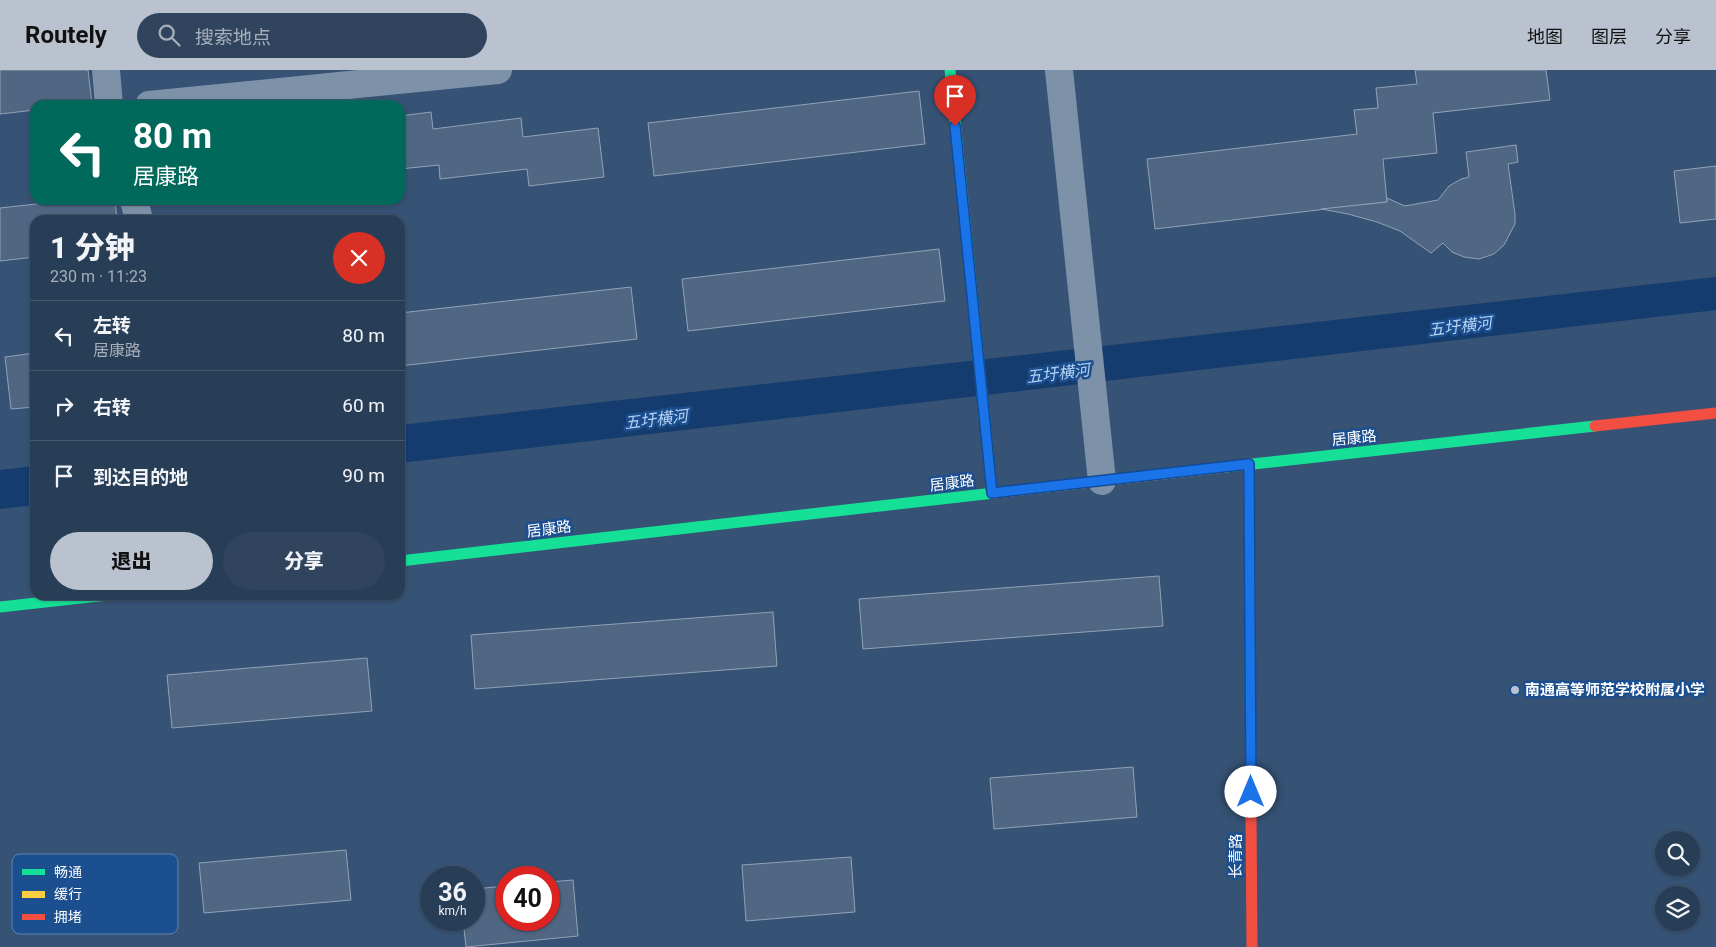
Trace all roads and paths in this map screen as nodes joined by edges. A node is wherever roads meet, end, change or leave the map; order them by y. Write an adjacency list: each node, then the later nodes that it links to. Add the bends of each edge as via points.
1 (106, 70): 5 (street)
2 (498, 70): 6 (street)
3 (950, 70): 10 (street)
4 (1059, 70): 9 (street)
5 (109, 100)
6 (199, 100)
7 (1716, 413): 8 (street, 居康路)
8 (1249, 464): 9 (street, 居康路); 14 (street, 长青路)
9 (1102, 481): 10 (street, 居康路)
10 (992, 493): 11 (street, 居康路)
11 (405, 560)
12 (63, 600): 13 (street)
13 (0, 607)
14 (1252, 947)

